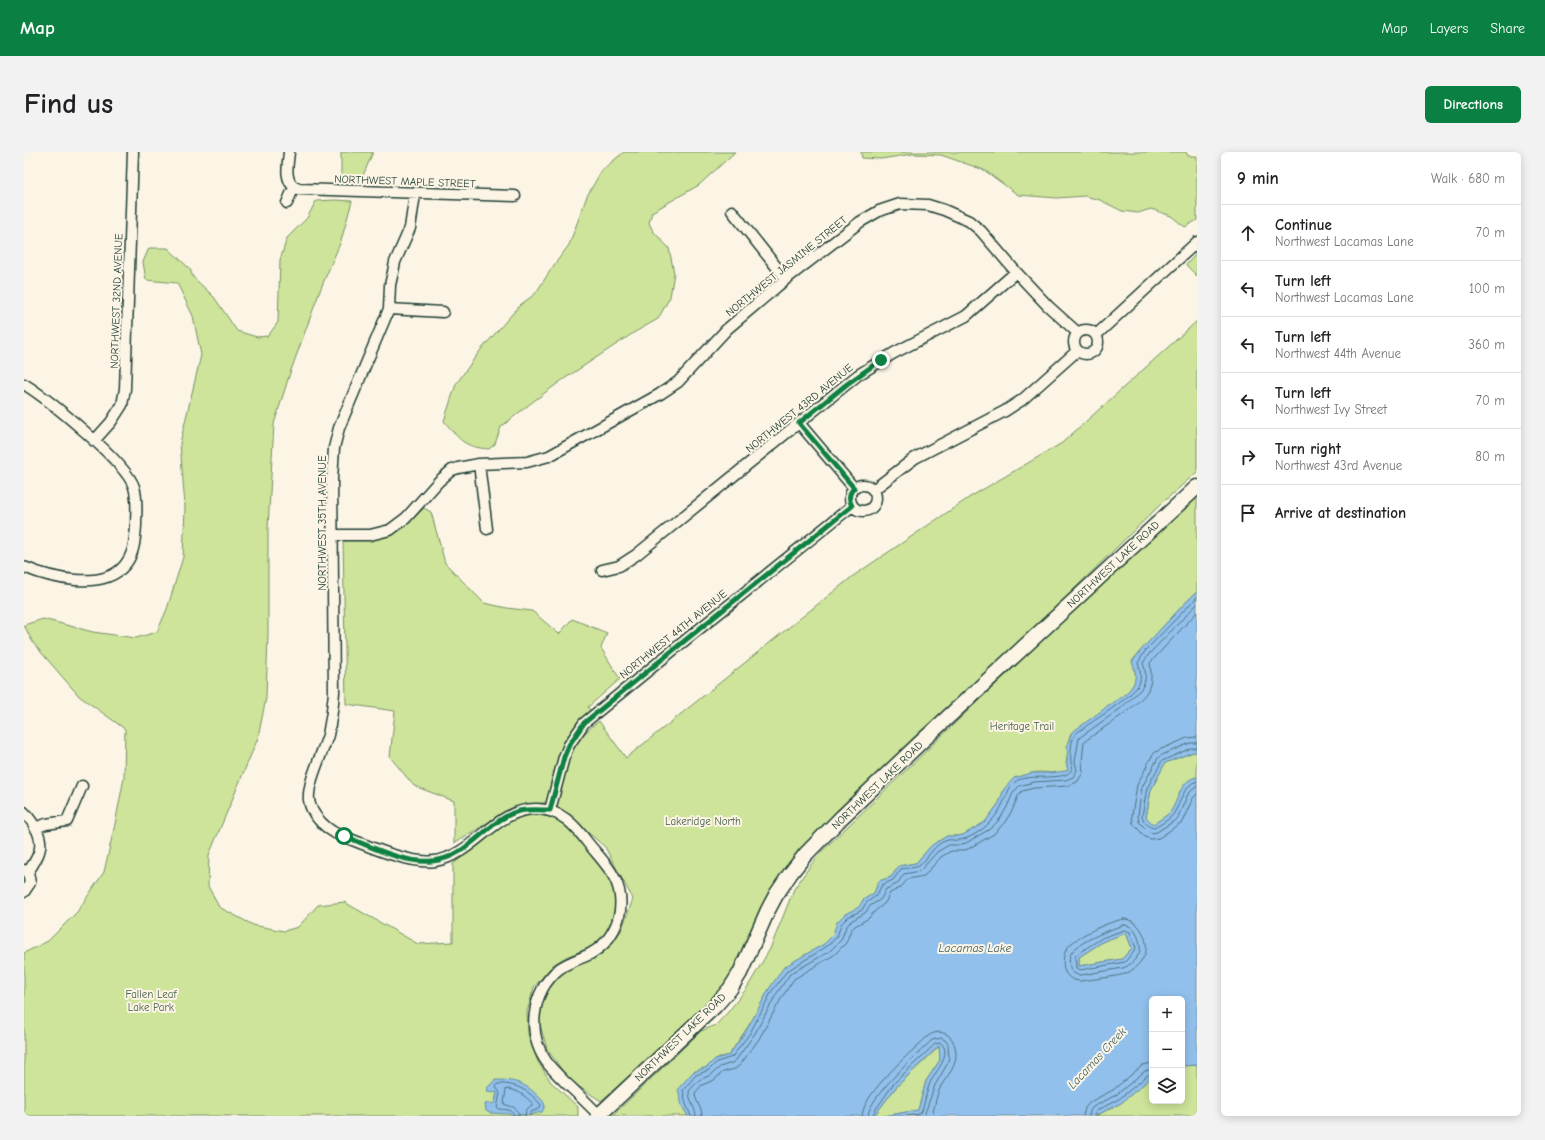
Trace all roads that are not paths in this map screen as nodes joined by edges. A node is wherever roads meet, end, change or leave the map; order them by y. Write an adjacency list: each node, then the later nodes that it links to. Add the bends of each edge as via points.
1 (133, 152): 18 (street, NORTHWEST 32ND AVENUE, via 126,389 122,405)
2 (289, 152): 3 (street, via 288,179)
3 (294, 187): 4 (street, NORTHWEST MAPLE STREET); 6 (street)
4 (415, 194): 5 (street, NORTHWEST MAPLE STREET); 11 (street, NORTHWEST 35TH AVENUE, via 410,228 392,272)
5 (515, 196)
6 (287, 203)
7 (732, 211): 10 (street)
8 (1197, 242): 14 (street)
9 (1016, 272): 10 (street, NORTHWEST JASMINE STREET, via 981,231 969,221 928,205 900,204 879,211 860,222); 13 (street, NORTHWEST JASMINE STREET); 17 (street, NORTHWEST 43RD AVENUE, via 966,316 870,367)
10 (786, 279): 19 (street, NORTHWEST JASMINE STREET, via 727,329 678,382 660,394 549,456 522,462)
11 (388, 309): 12 (street); 25 (street, NORTHWEST 35TH AVENUE, via 336,439 333,460)
12 (443, 312)
13 (1078, 333): 14 (street, via 1086,330); 15 (street, via 1074,342)
14 (1096, 335): 15 (street, via 1098,344 1094,352 1086,355)
15 (1077, 351): 22 (street, via 1022,400 920,455)
16 (24, 384): 18 (street, via 41,395)
17 (799, 423): 21 (street); 27 (street, NORTHWEST 43RD AVENUE, via 636,555 619,566)
18 (94, 441): 26 (street, via 134,486 135,541 132,554 124,566 112,576 99,579 55,578)
19 (479, 464): 24 (street); 25 (street, NORTHWEST JASMINE STREET, via 458,468 446,474 406,518 390,530 370,534)
20 (1197, 487): 34 (main road, NORTHWEST LAKE ROAD, via 915,748 805,855 776,895 730,989)
21 (854, 488): 22 (street, via 865,485); 23 (street, via 849,498)
22 (873, 490): 23 (street, via 876,501 870,510 860,511)
23 (852, 506): 29 (street, NORTHWEST 44TH AVENUE, via 584,723 564,757)
24 (487, 530)
25 (332, 535): 29 (street, NORTHWEST 35TH AVENUE, via 334,692 330,724 310,788 309,800 319,821 335,833 403,858 427,861 440,860 457,853 514,813 532,809)
26 (24, 567)
27 (602, 570)
28 (82, 786): 31 (street, via 67,821)
29 (550, 810): 34 (street, via 569,822 584,837 616,880 620,893 620,915 611,935 594,951 564,966 553,975 542,990 534,1019 537,1044 547,1063)
30 (24, 812): 31 (street)
31 (36, 828): 32 (street, via 40,849)
32 (26, 871): 33 (street, via 30,884)
33 (24, 892)
34 (599, 1115)

